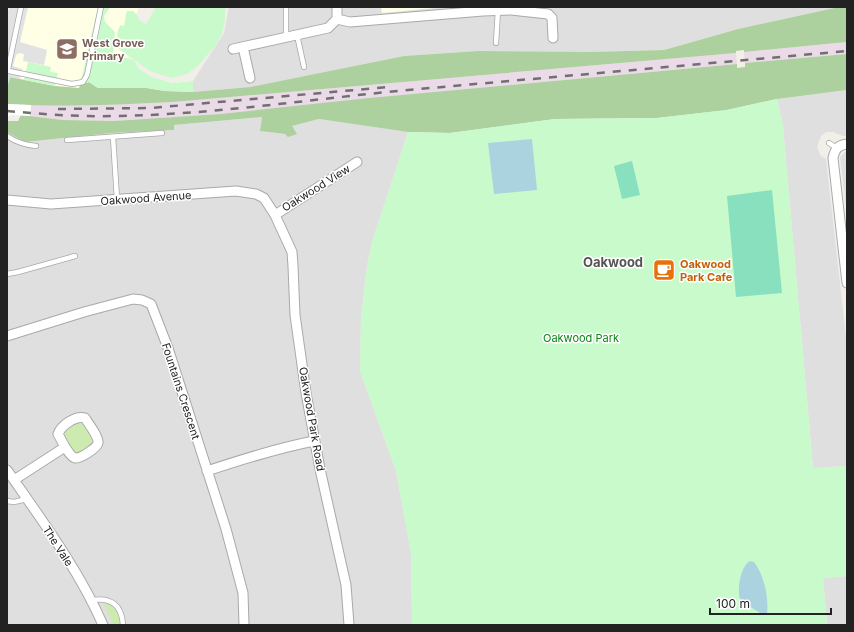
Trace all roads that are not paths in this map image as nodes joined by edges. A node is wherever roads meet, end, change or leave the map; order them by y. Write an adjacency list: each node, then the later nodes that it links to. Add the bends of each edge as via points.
1 (21, 7): 2 (lane, via 8,69 10,72 72,84 83,82 87,75)
2 (101, 7)
3 (286, 7): 9 (lane)
4 (337, 7): 7 (street)
5 (526, 9): 6 (street); 10 (street, via 548,14 552,18)
6 (498, 10): 7 (street, via 350,22); 11 (lane)
7 (336, 19): 8 (street, via 328,28)
8 (297, 35): 9 (street); 14 (lane)
9 (286, 37): 12 (street)
10 (552, 38)
11 (496, 43)
12 (243, 46): 13 (street); 15 (street)
13 (233, 49)
14 (304, 67)
15 (250, 78)
16 (162, 133): 18 (lane)
17 (7, 136): 21 (lane, via 27,146)
18 (112, 137): 19 (lane); 24 (lane)
19 (67, 140)
20 (847, 144): 28 (street, via 833,145)
21 (36, 146)
22 (357, 162): 25 (street, Oakwood View)
23 (7, 200): 24 (street, Oakwood Avenue, via 51,204)
24 (117, 200): 25 (street, Oakwood Avenue, via 246,192 264,198)
25 (275, 215): 30 (street, Oakwood Park Road, via 292,252 295,316)
26 (75, 256): 27 (lane)
27 (7, 274)
28 (847, 283)
29 (7, 336): 33 (street, Fountains Crescent, via 133,299 152,304)
30 (314, 441): 33 (street, via 252,456); 41 (street, Oakwood Park Road, via 346,585)
31 (65, 447): 31 (street, via 58,434 60,429 77,417 85,418 97,438 96,446 76,459); 34 (street)
32 (7, 470): 34 (street, The Vale)
33 (207, 471): 40 (street, Fountains Crescent, via 243,593)
34 (14, 480): 35 (street, The Vale)
35 (27, 499): 36 (lane); 37 (street, The Vale)
36 (7, 501)
37 (92, 600): 38 (street, The Vale); 39 (lane, via 101,598 118,607 123,614)
38 (102, 624)
39 (123, 625)
40 (244, 625)
41 (349, 625)

